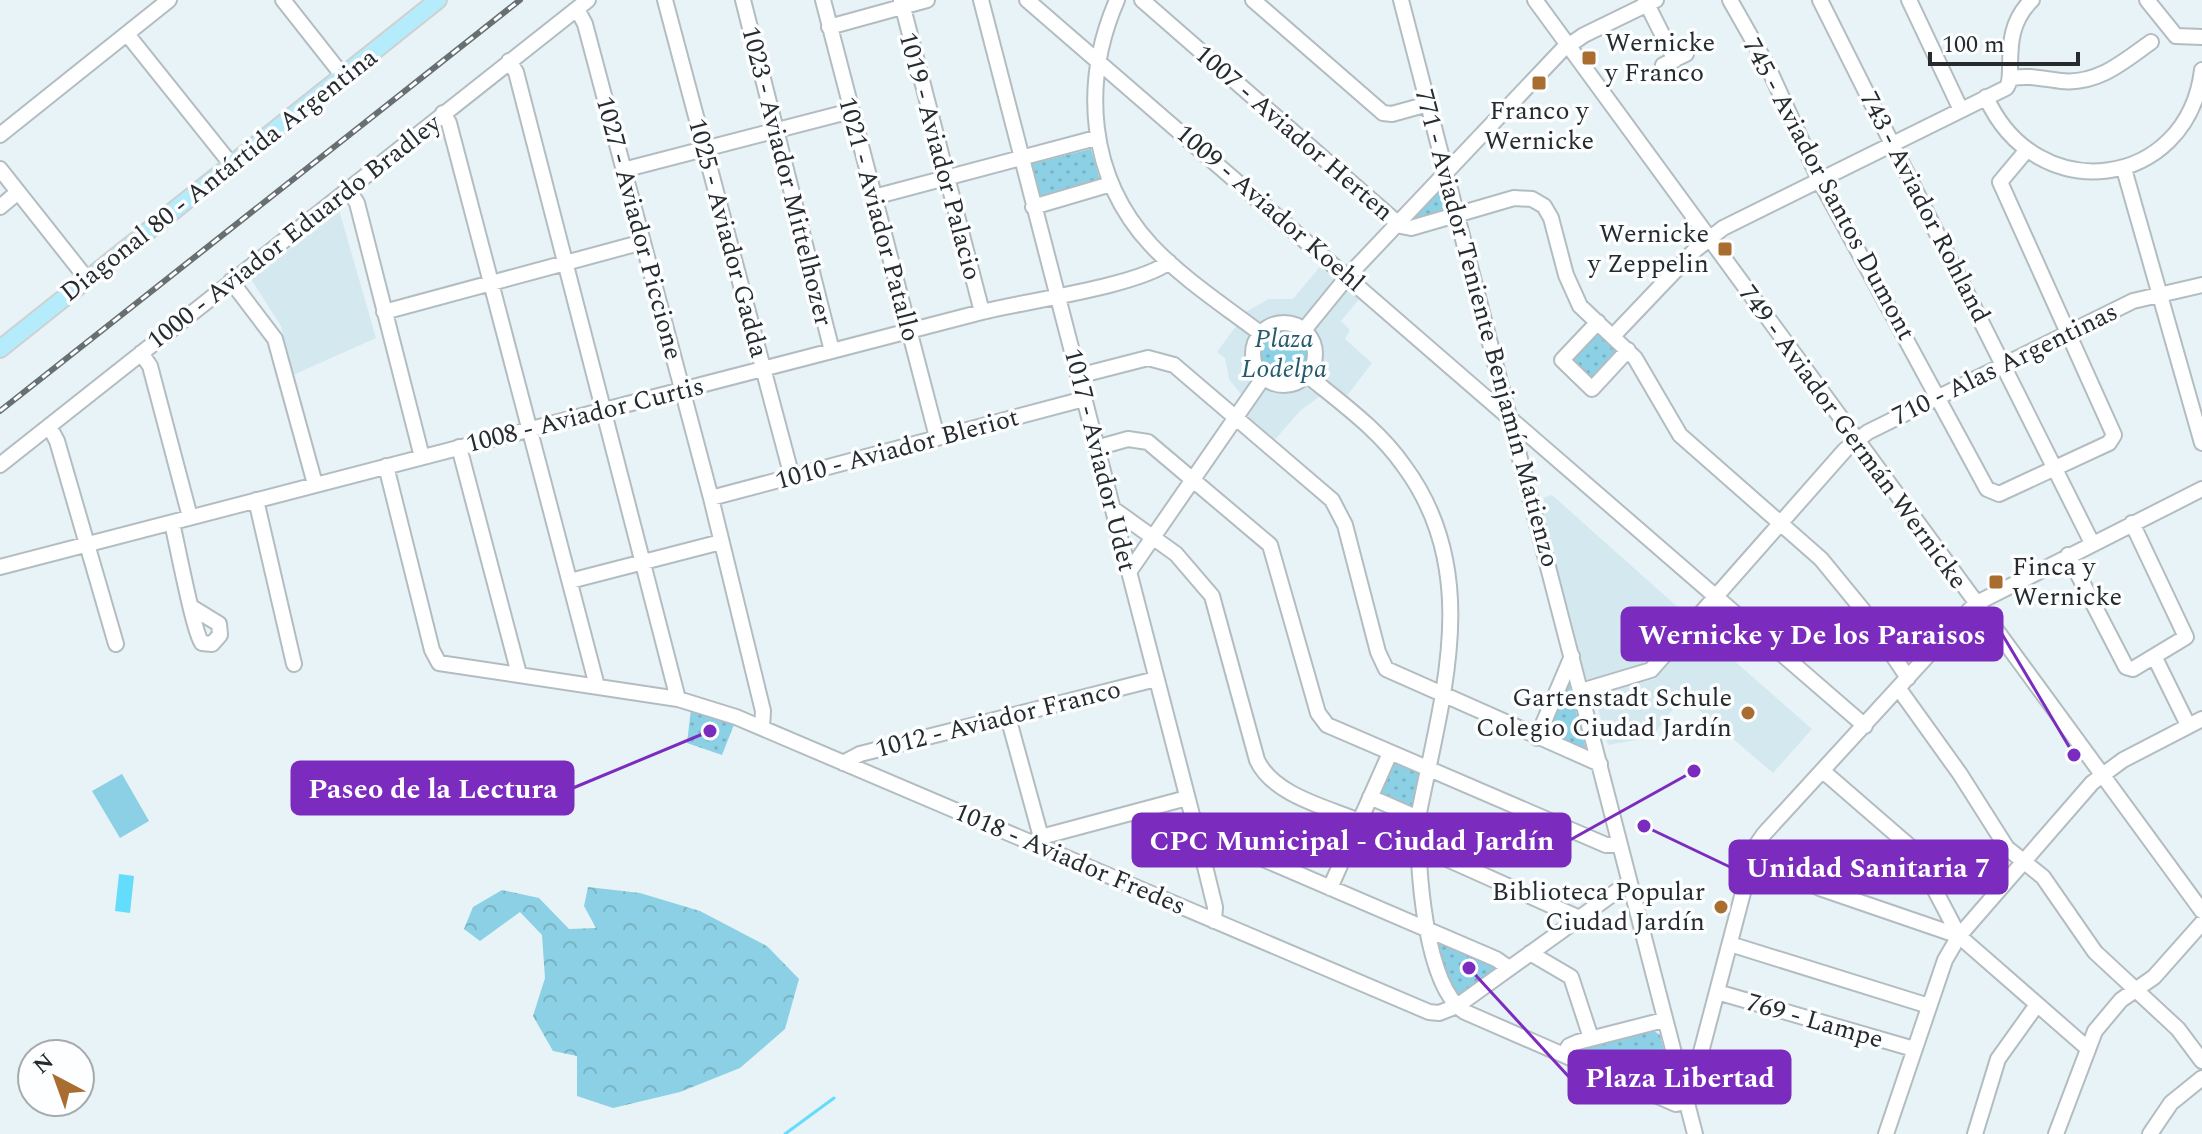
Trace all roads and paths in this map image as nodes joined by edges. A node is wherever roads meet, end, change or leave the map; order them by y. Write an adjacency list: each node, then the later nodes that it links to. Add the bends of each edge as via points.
1 (169, 0): 24 (street)
2 (283, 0): 32 (street)
3 (438, 0): 32 (main road, Diagonal 80 - Antártida Argentina)
4 (665, 0): 43 (street, 1025 - Aviador Gadda)
5 (743, 0): 39 (street, 1023 - Aviador Mittelhozer)
6 (823, 0): 23 (street, 1021 - Aviador Patallo)
7 (927, 0): 21 (street)
8 (981, 0): 45 (street, 1017 - Aviador Udet)
9 (1027, 0): 28 (street, 1009 - Aviador Koehl)
10 (1117, 0): 28 (street)
11 (1142, 0): 62 (street, 1007 - Aviador Herten)
12 (1253, 0): 35 (street, via 1383,113)
13 (1401, 0): 35 (street, 771 - Aviador Teniente Benjamín Matienzo)
14 (1535, 0): 27 (street, 749 - Aviador Germán Wernicke)
15 (1730, 0): 52 (street, 745 - Aviador Santos Dumont, via 1768,67)
16 (1820, 0): 42 (street, 743 - Aviador Rohland)
17 (1909, 0): 36 (street)
18 (2032, 0): 33 (street, via 2012,32)
19 (2147, 0): 25 (street, via 2176,36)
20 (1650, 1): 27 (street); 29 (street)
21 (901, 3): 23 (street); 51 (street, 1019 - Aviador Palacio)
22 (582, 4): 30 (street, 1000 - Aviador Eduardo Bradley); 49 (street, 1027 - Aviador Piccione)
23 (829, 27): 37 (street, 1021 - Aviador Patallo)
24 (127, 34): 40 (street); 46 (street)
25 (2202, 37)
26 (2151, 42): 33 (street, via 2125,63 2089,78)
27 (1568, 45): 50 (street); 63 (street, 749 - Aviador Germán Wernicke)
28 (1098, 60): 41 (street); 67 (street, 1009 - Aviador Koehl)
29 (1675, 60)
30 (509, 61): 38 (street, 1000 - Aviador Eduardo Bradley); 65 (street)
31 (2202, 70): 48 (street, via 2184,121 2165,142)
32 (343, 76): 46 (main road, Diagonal 80 - Antártida Argentina)
33 (2012, 78): 34 (street, via 2006,88)
34 (1986, 97): 36 (street); 44 (street, via 2000,124)
35 (1428, 104): 50 (street, 771 - Aviador Teniente Benjamín Matienzo)
36 (1961, 110): 42 (street)
37 (851, 111): 39 (street); 58 (street, 1021 - Aviador Patallo)
38 (443, 113): 55 (street, 1000 - Aviador Eduardo Bradley); 70 (street)
39 (775, 130): 43 (street); 84 (street, 1023 - Aviador Mittelhozer)
40 (0, 135)
41 (1096, 138): 45 (street); 54 (street)
42 (1893, 143): 52 (street); 86 (street, 743 - Aviador Rohland)
43 (704, 148): 49 (street); 87 (street, 1025 - Aviador Gadda)
44 (2026, 151): 48 (street, via 2046,164 2075,171); 53 (street)
45 (1021, 158): 51 (street); 60 (street, 1017 - Aviador Udet)
46 (231, 164): 68 (main road, Diagonal 80 - Antártida Argentina)
47 (0, 169): 57 (street)
48 (2124, 169): 72 (street)
49 (623, 170): 64 (street, 1027 - Aviador Piccione)
50 (1447, 170): 61 (street, 771 - Aviador Teniente Benjamín Matienzo); 62 (street)
51 (947, 178): 58 (street); 75 (street, 1019 - Aviador Palacio)
52 (1819, 179): 63 (street); 92 (street, 745 - Aviador Santos Dumont)
53 (2000, 182): 56 (street); 79 (street)
54 (1111, 184): 60 (street); 66 (street, via 1134,224)
55 (348, 189): 69 (street, 1000 - Aviador Eduardo Bradley); 74 (street, via 357,203)
56 (1985, 189)
57 (18, 192): 59 (street); 68 (street)
58 (874, 197): 78 (street, 1021 - Aviador Patallo)
59 (0, 207)
60 (1033, 207): 73 (street, 1017 - Aviador Udet)
61 (1458, 214): 62 (street, 1007 - Aviador Herten, via 1411,228); 76 (street, 1007 - Aviador Herten, via 1514,198 1544,206 1574,295); 96 (street, 771 - Aviador Teniente Benjamín Matienzo)
62 (1397, 224): 67 (street)
63 (1708, 238): 81 (street); 100 (street, 749 - Aviador Germán Wernicke)
64 (643, 242): 65 (street); 91 (street, 1027 - Aviador Piccione)
65 (567, 261): 70 (street); 94 (street)
66 (1169, 262): 73 (street, 1008 - Aviador Curtis, via 1155,271); 80 (street)
67 (1348, 276): 77 (street); 96 (street, 1009 - Aviador Koehl)
68 (87, 279): 82 (main road, Diagonal 80 - Antártida Argentina)
69 (231, 281): 85 (street, 1000 - Aviador Eduardo Bradley); 110 (street, via 275,339)
70 (491, 281): 74 (street); 98 (street)
71 (2202, 285): 72 (street, 710 - Alas Argentinas)
72 (2158, 293): 79 (street, 710 - Alas Argentinas); 101 (street)
73 (1057, 295): 75 (street, 1008 - Aviador Curtis); 89 (street, 1017 - Aviador Udet)
74 (384, 312): 104 (street)
75 (982, 312): 78 (street, 1008 - Aviador Curtis)
76 (1598, 322): 81 (street); 83 (street, via 1562,360 1592,389)
77 (1304, 330): 80 (street, via 1286,322); 88 (street, via 1315,356)
78 (909, 331): 84 (street, 1008 - Aviador Curtis); 99 (street, 1021 - Aviador Patallo)
79 (2068, 332): 86 (street, 710 - Alas Argentinas); 107 (street, via 2113,432 2109,443)
80 (1260, 333): 90 (street, via 1252,352)
81 (1613, 336): 83 (street)
82 (0, 349)
83 (1628, 350): 116 (street, via 1686,443)
84 (832, 351): 87 (street, 1008 - Aviador Curtis)
85 (141, 353): 97 (street, 1000 - Aviador Eduardo Bradley); 115 (street, via 150,366)
86 (2004, 363): 92 (street, 710 - Alas Argentinas); 107 (street, 743 - Aviador Rohland)
87 (762, 369): 91 (street, 1008 - Aviador Curtis); 108 (street, 1025 - Aviador Gadda)
88 (1307, 375): 90 (street, via 1281,385); 140 (street, via 1388,445 1407,468 1433,523 1445,558 1453,615)
89 (1078, 376): 93 (street, 1017 - Aviador Udet); 95 (street, via 1159,358)
90 (1263, 378): 95 (street)
91 (681, 391): 94 (street, 1008 - Aviador Curtis); 112 (street, 1027 - Aviador Piccione)
92 (1939, 396): 100 (street, 710 - Alas Argentinas); 107 (street, 745 - Aviador Santos Dumont, via 1987,489 1995,494)
93 (1084, 399): 99 (street, 1010 - Aviador Bleriot); 103 (street, 1017 - Aviador Udet)
94 (605, 410): 98 (street, 1008 - Aviador Curtis); 124 (street)
95 (1235, 416): 109 (street); 140 (street, via 1335,505 1383,666)
96 (1511, 417): 128 (street, 1009 - Aviador Koehl); 132 (street, 771 - Aviador Teniente Benjamín Matienzo)
97 (49, 426): 105 (street, 1000 - Aviador Eduardo Bradley); 122 (street)
98 (530, 429): 102 (street, 1008 - Aviador Curtis); 127 (street)
99 (937, 437): 108 (street, 1010 - Aviador Bleriot)
100 (1855, 440): 116 (street, 710 - Alas Argentinas); 129 (street, 749 - Aviador Germán Wernicke)
101 (2202, 443)
102 (459, 447): 104 (street, 1008 - Aviador Curtis); 135 (street)
103 (1096, 448): 109 (street, via 1142,440); 114 (street, 1017 - Aviador Udet)
104 (422, 457): 106 (street, 1008 - Aviador Curtis)
105 (0, 465)
106 (386, 466): 110 (street, 1008 - Aviador Curtis); 135 (street, 1018 - Aviador Fredes, via 436,660)
107 (2056, 468): 121 (street, 743 - Aviador Rohland)
108 (792, 477): 112 (street, 1010 - Aviador Bleriot)
109 (1194, 478): 119 (street); 148 (street, via 1270,545 1322,720)
110 (315, 484): 113 (street, 1008 - Aviador Curtis)
111 (2202, 489): 118 (street)
112 (711, 498): 120 (street, 1027 - Aviador Piccione)
113 (256, 500): 115 (street, 1008 - Aviador Curtis); 134 (street)
114 (1112, 508): 119 (street); 126 (street, 1017 - Aviador Udet)
115 (190, 517): 117 (street, 1008 - Aviador Curtis)
116 (1782, 522): 128 (street, 710 - Alas Argentinas); 137 (street, via 1844,585)
117 (172, 523): 122 (street, 1008 - Aviador Curtis); 130 (street)
118 (2132, 523): 121 (street); 133 (street, via 2186,639)
119 (1155, 536): 126 (street); 157 (street, via 1196,573 1212,596 1264,772 1284,788)
120 (721, 542): 124 (street); 146 (street, 1027 - Aviador Piccione, via 763,711)
121 (2092, 543): 123 (street)
122 (87, 544): 125 (street, 1008 - Aviador Curtis); 131 (street)
123 (2068, 555): 129 (street); 133 (street, via 2127,669)
124 (645, 562): 127 (street); 141 (street)
125 (0, 567)
126 (1129, 572): 136 (street, 1017 - Aviador Udet)
127 (570, 581): 138 (street)
128 (1716, 596): 139 (street, 710 - Alas Argentinas, via 1651,670); 145 (street, 1009 - Aviador Koehl)
129 (1975, 604): 137 (street); 153 (street, 749 - Aviador Germán Wernicke)
130 (193, 608)
131 (116, 644)
132 (1572, 656): 139 (street, 771 - Aviador Teniente Benjamín Matienzo); 147 (street)
133 (2155, 658): 144 (street)
134 (294, 664)
135 (519, 674): 138 (street, 1018 - Aviador Fredes)
136 (1156, 679): 142 (street, 1012 - Aviador Franco); 155 (street, 1017 - Aviador Udet)
137 (1903, 684): 145 (street); 163 (street, via 2002,842)
138 (597, 686): 141 (street, 1018 - Aviador Fredes)
139 (1581, 691): 150 (street, 771 - Aviador Teniente Benjamín Matienzo)
140 (1442, 697): 147 (street); 151 (street)
141 (678, 699): 146 (street, 1018 - Aviador Fredes)
142 (1008, 717): 149 (street, 1012 - Aviador Franco, via 860,754); 159 (street)
143 (2202, 719): 144 (street)
144 (2188, 725): 153 (street)
145 (1865, 726): 152 (street)
146 (762, 728): 149 (street, 1018 - Aviador Fredes)
147 (1537, 738): 150 (street)
148 (1390, 753): 151 (street); 154 (street)
149 (843, 763): 159 (street, 1018 - Aviador Fredes)
150 (1600, 764): 160 (street, 771 - Aviador Teniente Benjamín Matienzo)
151 (1427, 770): 156 (street); 160 (street, via 1606,845)
152 (1824, 772): 162 (street, via 1764,834); 171 (street, via 1914,850)
153 (2101, 775): 163 (street); 166 (street, 749 - Aviador Germán Wernicke)
154 (1370, 797): 156 (street); 157 (street)
155 (1187, 798): 158 (street, 1017 - Aviador Udet); 159 (street)
156 (1418, 818): 161 (street)
157 (1359, 821): 165 (street)
158 (1198, 838): 165 (street, via 1212,837); 168 (street, 1017 - Aviador Udet)
159 (1039, 841): 168 (street, 1018 - Aviador Fredes)
160 (1618, 845): 164 (street, 771 - Aviador Teniente Benjamín Matienzo)
161 (1418, 846): 167 (street); 170 (street)
162 (1752, 858): 171 (street, via 1822,889); 172 (street)
163 (2024, 862): 171 (street); 175 (street, via 2048,883 2095,952)
164 (1628, 883): 167 (street); 180 (street, 771 - Aviador Teniente Benjamín Matienzo)
165 (1330, 888): 170 (street)
166 (2202, 911)
167 (1577, 917): 173 (street)
168 (1214, 921): 177 (street, 1018 - Aviador Fredes, via 1429,1012)
169 (2202, 923): 175 (street)
170 (1427, 929): 174 (street); 177 (street)
171 (1959, 936): 178 (street); 179 (street)
172 (1730, 944): 176 (street); 178 (street)
173 (1530, 953): 174 (street); 181 (street, via 1571,977)
174 (1509, 968): 177 (street)
175 (2135, 991): 182 (street, via 2112,1009); 185 (street, via 2178,1029)
176 (1717, 992): 183 (street, 769 - Lampe); 187 (street)
177 (1457, 1006): 184 (street, 1018 - Aviador Fredes)
178 (1929, 1006): 183 (street)
179 (2036, 1006): 182 (street); 190 (street, via 1998,1059)
180 (1664, 1020): 181 (street); 187 (street, 771 - Aviador Teniente Benjamín Matienzo)
181 (1591, 1038): 184 (street, via 1569,1046)
182 (2086, 1047): 191 (street)
183 (1914, 1049): 189 (street)
184 (1564, 1054): 187 (street, 1018 - Aviador Fredes, via 1672,1102)
185 (2202, 1061)
186 (2202, 1078): 192 (street, via 2171,1103)
187 (1686, 1102): 188 (street, 771 - Aviador Teniente Benjamín Matienzo)
188 (1695, 1134)
189 (1886, 1134)
190 (1975, 1134)
191 (2056, 1134)
192 (2150, 1134)

